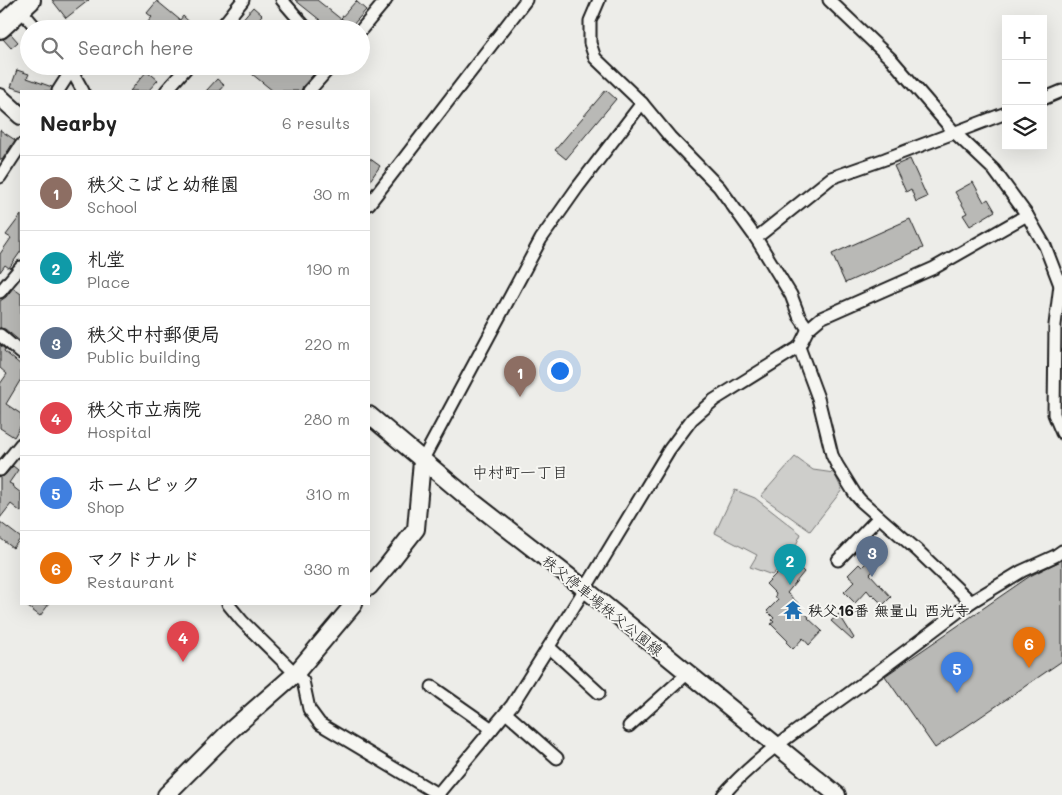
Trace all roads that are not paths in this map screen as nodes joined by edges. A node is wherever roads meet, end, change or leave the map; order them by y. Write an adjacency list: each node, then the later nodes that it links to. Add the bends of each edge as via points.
1 (243, 0): 9 (street)
2 (282, 0): 10 (street)
3 (386, 0): 11 (street)
4 (526, 0): 30 (street)
5 (599, 0): 24 (street, via 590,20 594,58)
6 (830, 0): 27 (street, via 892,60)
7 (25, 5): 8 (street); 12 (highway)
8 (32, 20)
9 (227, 20)
10 (299, 20)
11 (369, 20)
12 (0, 28)
13 (67, 75): 17 (street)
14 (73, 75): 18 (street)
15 (180, 75): 19 (street)
16 (323, 75): 20 (street)
17 (59, 90)
18 (82, 90)
19 (167, 90)
20 (310, 90)
21 (1062, 91): 22 (street)
22 (1047, 97)
23 (0, 98): 26 (main road)
24 (642, 103): 32 (street, via 719,187); 43 (street, via 541,239)
25 (1002, 114): 27 (street)
26 (20, 115)
27 (954, 132): 31 (street, via 994,170); 32 (street, via 831,178)
28 (20, 147): 29 (street)
29 (0, 177)
30 (370, 203)
31 (1026, 215): 34 (street, via 1045,246); 36 (street, via 934,268 821,318)
32 (756, 238): 36 (street)
33 (20, 268): 35 (street)
34 (1061, 283): 41 (street, via 1055,325 1054,414)
35 (0, 292)
36 (808, 329): 38 (street)
37 (0, 335): 39 (street)
38 (799, 348): 45 (street, via 818,398 832,455 860,501); 49 (street, via 714,400 692,419 669,450)
39 (20, 352)
40 (370, 416): 43 (main road, 秩父停車場秩父公園線)
41 (1062, 433)
42 (20, 445): 44 (street)
43 (422, 461): 48 (main road, via 416,529); 49 (main road, 秩父停車場秩父公園線)
44 (0, 470)
45 (879, 517): 47 (street); 50 (street)
46 (1062, 551): 50 (street)
47 (838, 560)
48 (370, 586)
49 (585, 589): 53 (street); 55 (main road, 秩父停車場秩父公園線)
50 (971, 602): 61 (street)
51 (229, 605): 54 (street)
52 (353, 605): 54 (main road)
53 (549, 646): 57 (street); 58 (street)
54 (296, 673): 63 (street, via 303,681 309,710 320,724); 64 (main road, via 231,730)
55 (688, 673): 59 (street); 61 (main road, 秩父停車場秩父公園線)
56 (432, 686): 60 (street)
57 (599, 693)
58 (506, 712): 60 (street); 62 (street)
59 (629, 726)
60 (492, 729): 63 (street)
61 (776, 746): 65 (street, via 739,776); 66 (main road, 秩父停車場秩父公園線)
62 (557, 758)
63 (438, 794)
64 (166, 795)
65 (723, 795)
66 (837, 795)

